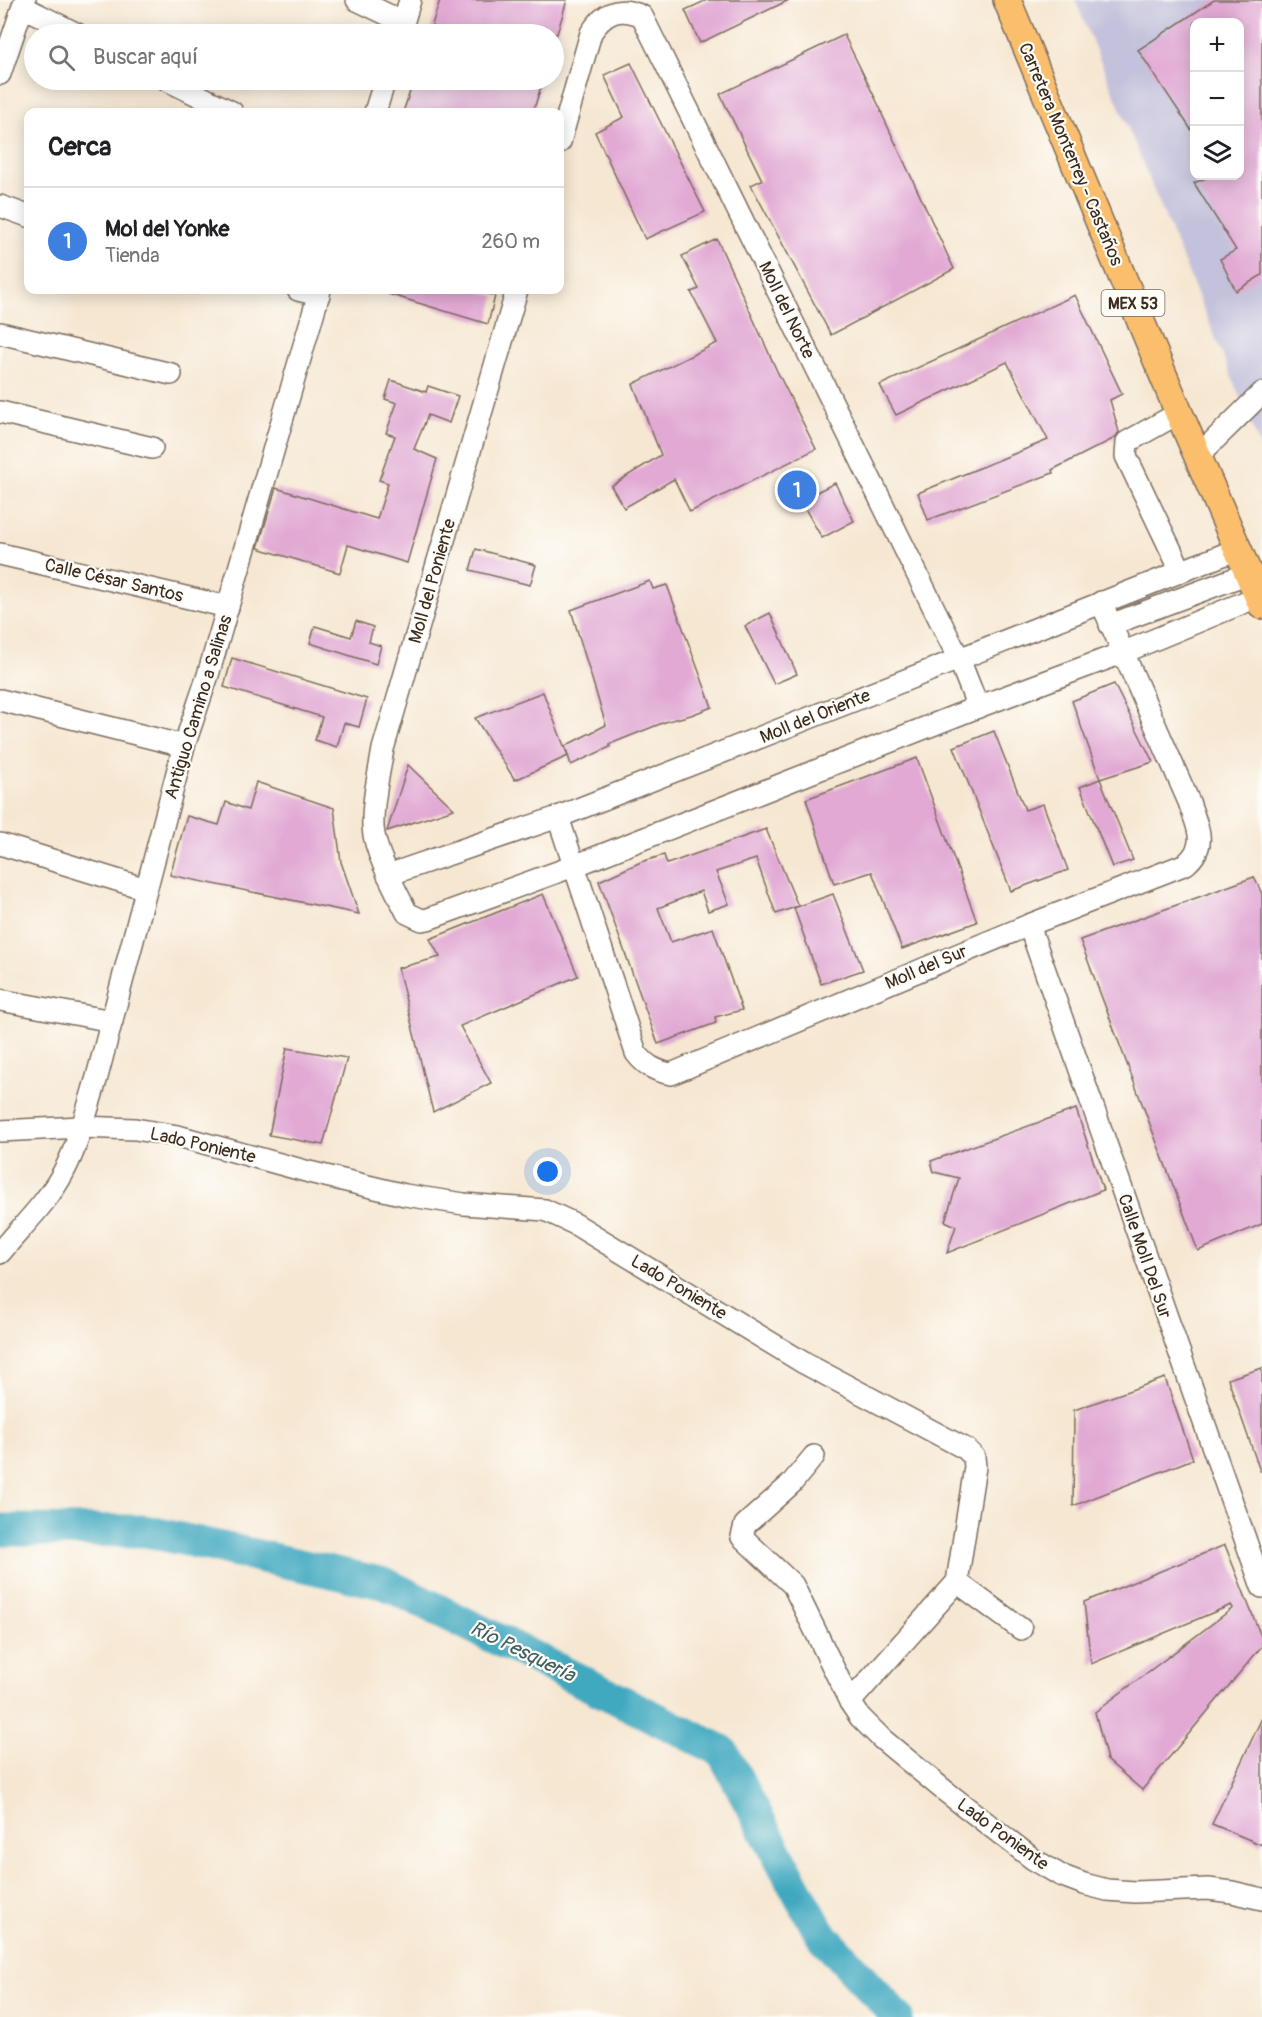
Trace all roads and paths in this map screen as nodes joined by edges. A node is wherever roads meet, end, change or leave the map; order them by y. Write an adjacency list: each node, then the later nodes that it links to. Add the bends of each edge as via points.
1 (357, 0): 7 (street)
2 (410, 0): 8 (street)
3 (1007, 0): 23 (main road, Carretera Monterrey - Castaños / MEX 53)
4 (24, 4): 6 (street); 9 (street)
5 (621, 5): 14 (street, Moll del Norte, via 591,33); 33 (street, Moll del Norte, via 642,16)
6 (59, 24)
7 (395, 24)
8 (402, 24)
9 (1, 70)
10 (187, 90): 12 (street)
11 (383, 90): 13 (street)
12 (224, 108)
13 (376, 108)
14 (564, 128)
15 (0, 206): 16 (street)
16 (24, 215)
17 (319, 294): 30 (street, Antiguo Camino a Salinas)
18 (516, 294): 40 (street, Moll del Poniente, via 383,749 373,829)
19 (0, 333): 20 (street)
20 (171, 374)
21 (1262, 393): 25 (street)
22 (0, 412): 24 (street)
23 (1179, 413): 25 (main road, Carretera Monterrey - Castaños / MEX 53); 27 (street, via 1127,442 1126,456)
24 (152, 448)
25 (1198, 456): 28 (main road, Carretera Monterrey - Castaños / MEX 53)
26 (0, 554): 30 (street, Calle César Santos)
27 (1181, 571): 28 (street, Moll del Oriente); 29 (street, Moll del Oriente)
28 (1254, 584): 31 (street); 32 (street, Moll del Poniente)
29 (1101, 602): 31 (street, Moll del Sur); 33 (street, Moll del Oriente)
30 (228, 607): 36 (street, Antiguo Camino a Salinas)
31 (1110, 625): 32 (street, Moll del Sur)
32 (1122, 653): 35 (street, Moll del Poniente); 42 (street, Moll del Sur, via 1189,802 1200,837 1199,848 1186,864)
33 (959, 659): 35 (street, Moll del Norte); 37 (street, Moll del Oriente)
34 (0, 700): 36 (street)
35 (978, 707): 39 (street, Moll del Poniente)
36 (184, 746): 41 (street, Antiguo Camino a Salinas)
37 (558, 817): 39 (street, Moll del Sur); 40 (street, Moll del Oriente)
38 (0, 844): 41 (street)
39 (574, 866): 40 (street, Moll del Poniente, via 422,920 407,913); 42 (street, Moll del Sur, via 636,1053 644,1064 671,1074)
40 (388, 875)
41 (146, 889): 44 (street, Antiguo Camino a Salinas)
42 (1029, 925): 50 (street, Calle Moll Del Sur)
43 (0, 1000): 44 (street)
44 (112, 1021): 45 (street, Antiguo Camino a Salinas)
45 (81, 1127): 46 (street); 47 (street, Antiguo Camino a Salinas, via 64,1172 48,1197); 49 (street, Lado Poniente, via 178,1136 405,1195 545,1210 558,1215 804,1363 970,1452 975,1467)
46 (0, 1131)
47 (0, 1253)
48 (814, 1456): 52 (street, Lado Poniente, via 791,1484 745,1525 742,1537 792,1585)
49 (957, 1582): 51 (street); 52 (street)
50 (1262, 1587)
51 (1021, 1629)
52 (850, 1702): 53 (street, Lado Poniente, via 868,1726 936,1784 1033,1859 1060,1875 1107,1890 1135,1893 1208,1889)
53 (1262, 1899)

